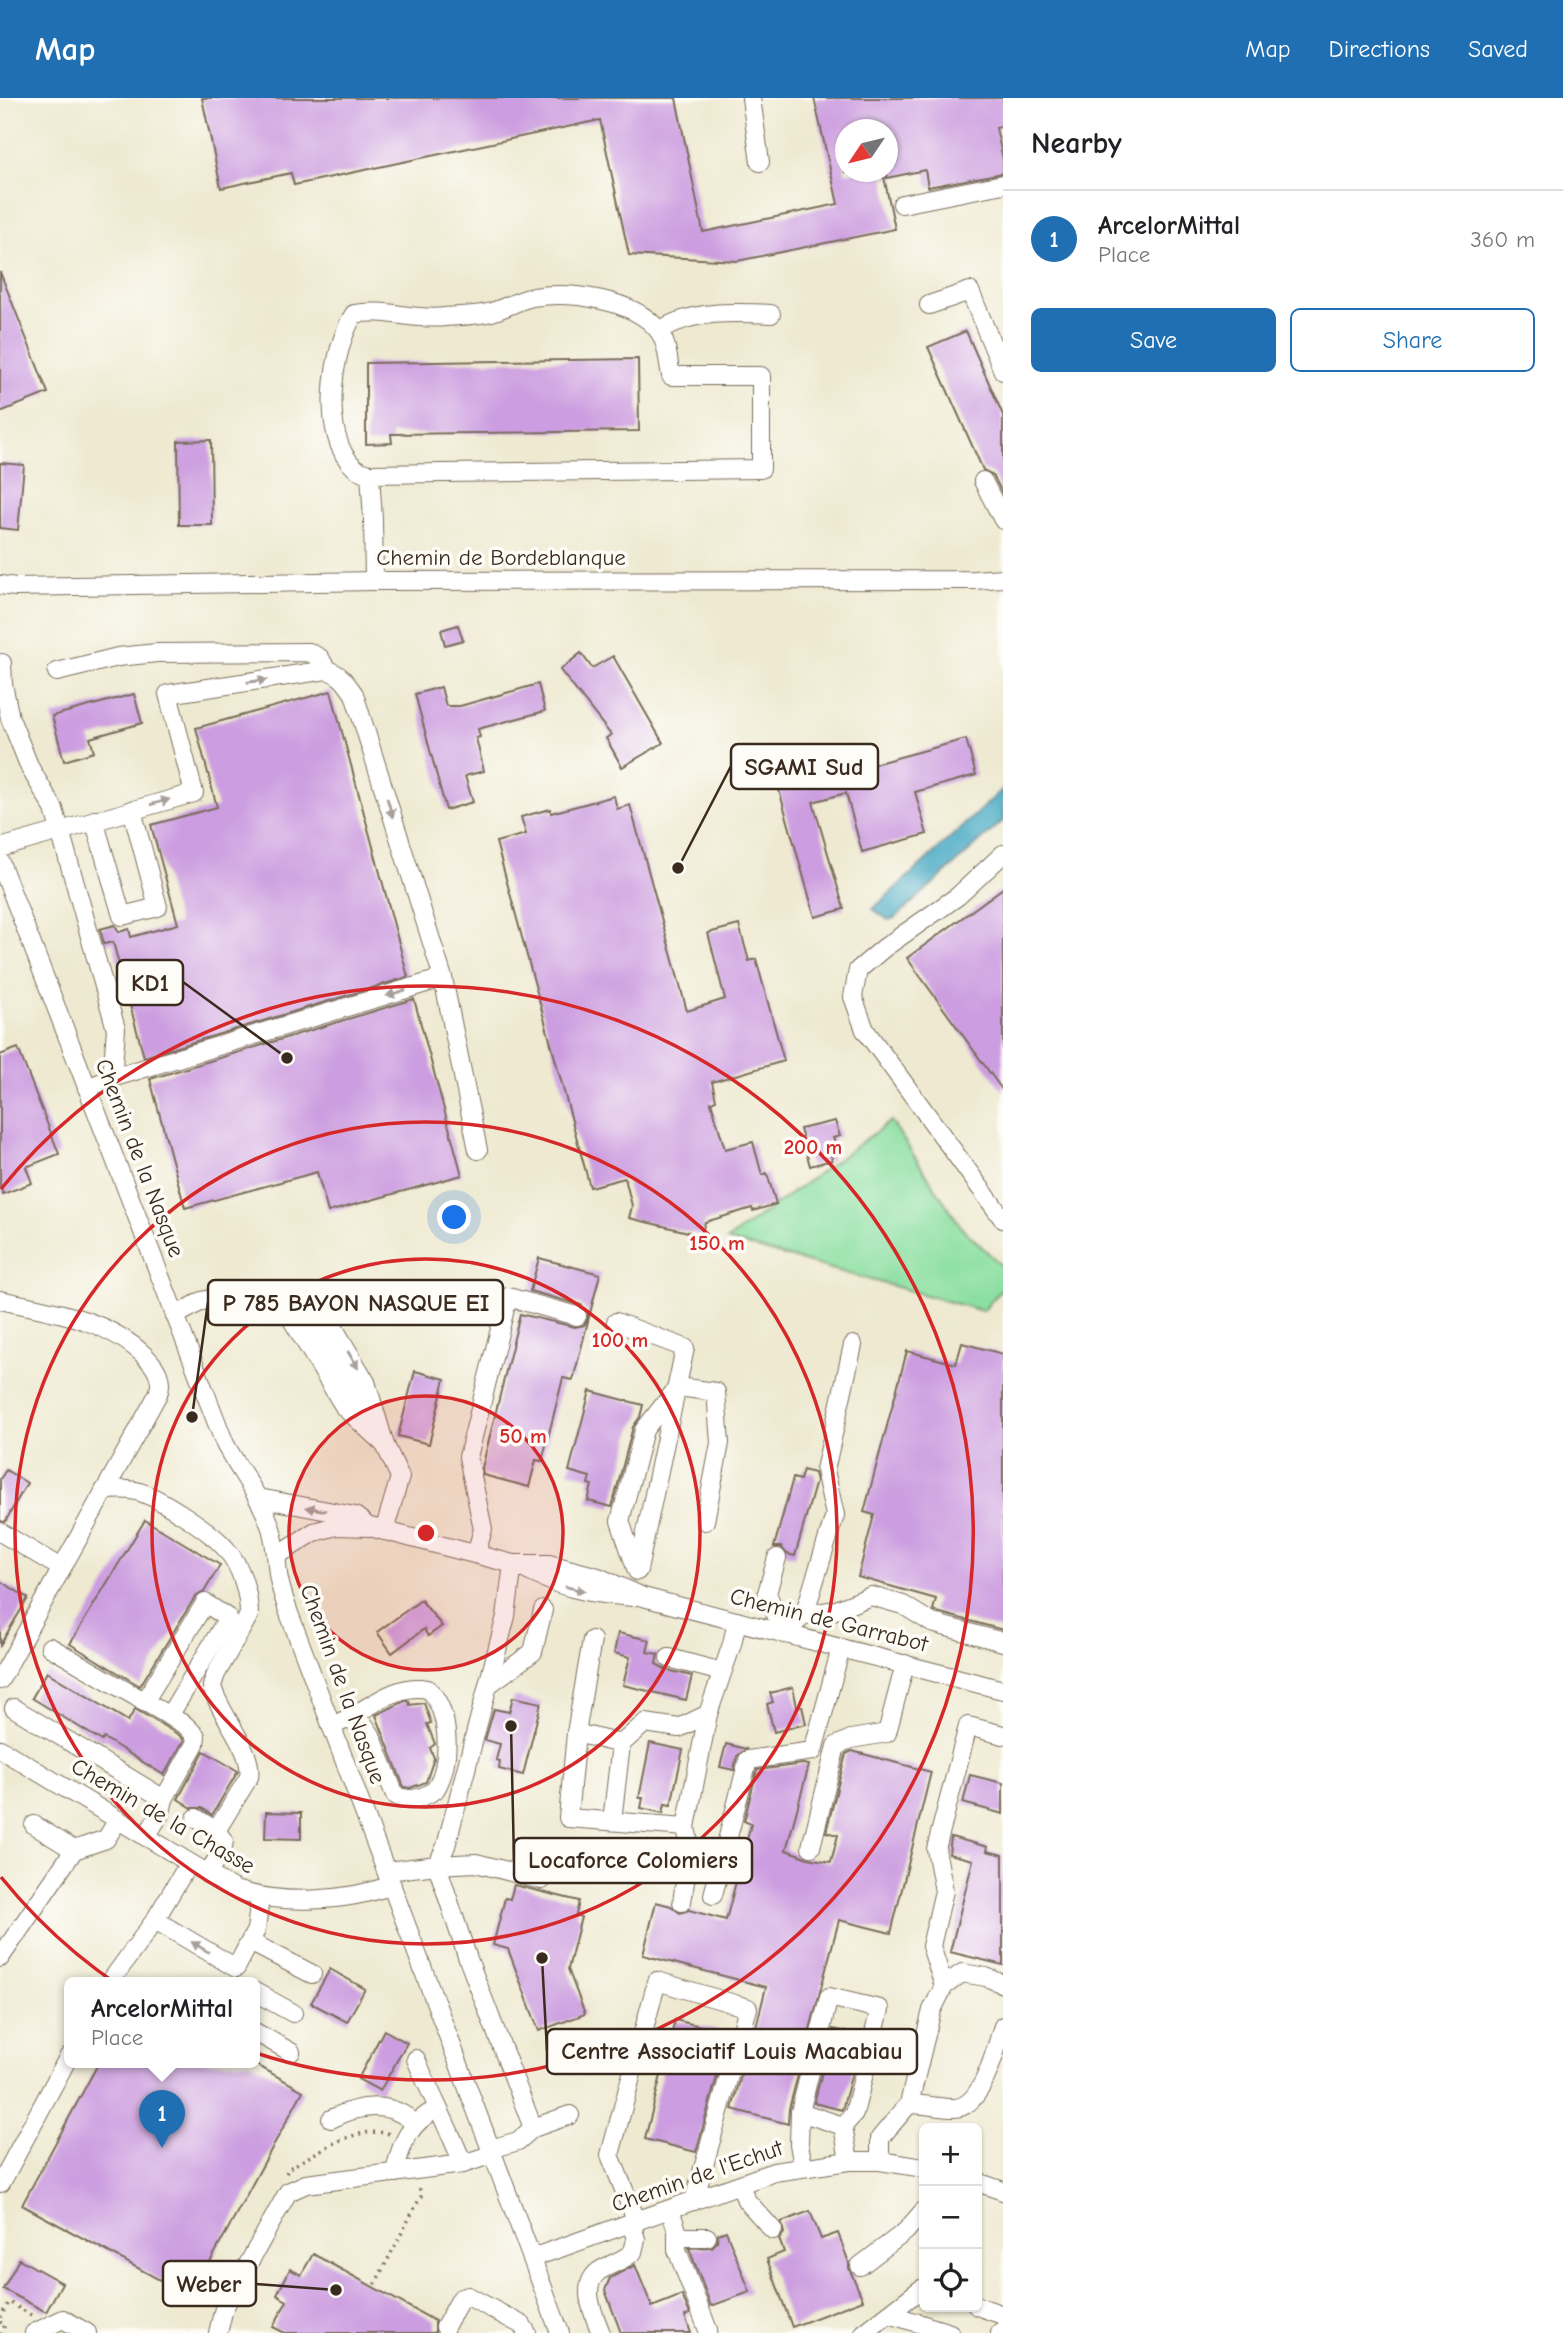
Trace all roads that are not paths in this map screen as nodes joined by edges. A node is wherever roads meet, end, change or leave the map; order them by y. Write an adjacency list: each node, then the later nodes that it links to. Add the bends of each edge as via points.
1 (751, 98): 2 (street)
2 (760, 162)
3 (1003, 184): 4 (street)
4 (902, 204)
5 (929, 305): 8 (street, via 970,291)
6 (771, 314): 7 (street, via 738,312 675,320)
7 (659, 331): 9 (street, via 631,311 604,300 568,296 532,298 488,313 438,318 370,311 354,314 346,327 331,411 342,449 355,468); 9 (street, via 671,376 761,376 761,469)
8 (1003, 371)
9 (370, 474): 13 (street)
10 (983, 481): 11 (street)
11 (1003, 520)
12 (1003, 578): 13 (street, Chemin de Bordeblanque)
13 (374, 582): 14 (street, Chemin de Bordeblanque)
14 (5, 587)
15 (2, 663): 20 (street, via 10,718)
16 (327, 670): 17 (street, via 320,658 309,652 157,653); 18 (street, one-way to 16, via 194,793 168,694); 24 (street, one-way to 24, via 345,680 354,694)
17 (57, 672)
18 (132, 810): 19 (street); 19 (street, via 158,907 122,916)
19 (94, 820): 20 (street)
20 (60, 830): 21 (street); 25 (street, via 116,1029)
21 (0, 848)
22 (1003, 854): 28 (street, via 958,896 858,970 853,997 865,1030)
23 (0, 862): 26 (street, Chemin de la Nasque)
24 (443, 978): 25 (street, one-way to 25); 27 (street)
25 (112, 1078): 26 (street)
26 (87, 1088): 31 (street, Chemin de la Nasque)
27 (478, 1150)
28 (1003, 1219)
29 (269, 1293): 31 (street, via 246,1291 202,1301); 36 (street, via 285,1308 345,1408); 36 (street, one-way to 36, via 294,1294 322,1308 366,1382)
30 (0, 1300): 37 (street, via 99,1326 139,1350 156,1369 158,1394)
31 (175, 1316): 38 (street, Chemin de la Nasque, via 225,1444)
32 (577, 1316): 42 (street, via 508,1297 468,1457 483,1529)
33 (616, 1322): 35 (street, via 685,1348)
34 (853, 1345): 50 (street, via 825,1470 835,1515)
35 (678, 1387): 39 (street, via 716,1392 720,1443); 47 (street); 47 (street, via 644,1430 620,1521)
36 (385, 1445): 40 (street, via 400,1477)
37 (104, 1491): 46 (street); 79 (street, via 137,1491 164,1504 217,1540 242,1577 249,1615 212,1686 250,1770)
38 (259, 1498): 40 (street, Chemin de Garrabot, one-way to 38, via 355,1516); 43 (street, Chemin de la Nasque)
39 (705, 1521)
40 (377, 1529): 42 (street, Chemin de Garrabot); 43 (street, Chemin de Garrabot, via 336,1526 314,1532)
41 (0, 1532): 46 (street)
42 (476, 1554): 45 (street, Chemin de Garrabot)
43 (278, 1555): 68 (street, Chemin de la Nasque, via 280,1587)
44 (777, 1558): 52 (street, via 767,1593)
45 (513, 1564): 48 (street, Chemin de Garrabot, via 549,1564 598,1577); 61 (street, via 506,1616)
46 (61, 1568): 60 (street)
47 (637, 1572): 48 (street)
48 (643, 1597): 51 (street, Chemin de Garrabot)
49 (542, 1610): 61 (street, via 533,1652)
50 (804, 1615): 52 (street); 54 (street, via 836,1610 871,1596 903,1605 932,1623)
51 (737, 1622): 52 (street, Chemin de Garrabot); 59 (street)
52 (784, 1634): 56 (street, Chemin de Garrabot)
53 (592, 1640): 69 (street)
54 (1003, 1642)
55 (50, 1647): 63 (street)
56 (841, 1648): 58 (street, Chemin de Garrabot); 88 (street, via 813,1751 748,1760)
57 (669, 1658): 59 (street)
58 (905, 1664): 62 (street, Chemin de Garrabot); 81 (street, via 887,1733 836,1746)
59 (722, 1672): 65 (street)
60 (0, 1680)
61 (488, 1685): 84 (street, via 446,1846)
62 (1003, 1690)
63 (144, 1702): 66 (street); 66 (street, via 205,1603 228,1618)
64 (14, 1708): 73 (street)
65 (708, 1714): 71 (street, via 678,1728 645,1723); 78 (street)
66 (169, 1716): 73 (street, via 192,1731 196,1740)
67 (349, 1720): 67 (street, via 365,1726 371,1735 395,1795 415,1799 435,1790 443,1772 445,1728 442,1709 428,1689 418,1687 377,1700); 68 (street)
68 (331, 1726): 86 (street, Chemin de la Nasque)
69 (576, 1732): 71 (street); 76 (street, via 568,1818)
70 (1003, 1735): 98 (street, via 968,1726 936,1849 944,1891 931,1946)
71 (621, 1744): 76 (street)
72 (0, 1749): 75 (street, Chemin de la Chasse)
73 (164, 1799): 80 (street)
74 (196, 1818): 79 (street)
75 (118, 1820): 80 (street, Chemin de la Chasse); 82 (street, via 106,1839)
76 (612, 1821): 78 (street)
77 (34, 1825): 82 (street)
78 (686, 1827): 90 (street, via 690,1848)
79 (216, 1831): 85 (street, via 223,1838 223,1848)
80 (146, 1837): 83 (street, Chemin de la Chasse)
81 (811, 1847)
82 (74, 1850): 93 (street)
83 (189, 1863): 85 (street, Chemin de la Chasse); 91 (street)
84 (436, 1865): 86 (street, Chemin de la Chasse); 87 (street, Chemin de la Chasse, via 476,1863); 113 (street)
85 (208, 1874): 89 (street, Chemin de la Chasse, via 235,1890)
86 (389, 1878): 89 (street, Chemin de la Chasse, via 317,1900); 114 (street, Chemin de la Nasque)
87 (542, 1880)
88 (713, 1895)
89 (260, 1897): 92 (street)
90 (682, 1902)
91 (155, 1920): 94 (street, one-way to 91); 96 (street)
92 (250, 1942): 94 (street); 95 (street)
93 (0, 1958)
94 (237, 1975)
95 (312, 1975)
96 (114, 1977)
97 (1003, 1984): 98 (street, via 962,1973)
98 (944, 1986): 106 (street, via 932,2010)
99 (260, 1995): 100 (street)
100 (293, 2014)
101 (1003, 2026): 106 (street, via 977,2094 956,2108)
102 (260, 2035): 103 (street)
103 (291, 2052)
104 (416, 2059): 107 (street)
105 (64, 2065): 121 (street)
106 (909, 2104): 116 (street, via 880,2138)
107 (437, 2109): 111 (street); 117 (street)
108 (800, 2112): 112 (street); 112 (street, via 828,1997 880,2009 854,2114); 118 (street)
109 (570, 2115): 113 (street)
110 (331, 2119): 111 (street, via 351,2109 370,2107 399,2112)
111 (415, 2124): 120 (street, via 400,2148)
112 (843, 2126): 115 (street)
113 (533, 2128): 114 (street, via 517,2141)
114 (492, 2151): 117 (street); 132 (street, Chemin de la Nasque)
115 (849, 2161): 116 (street, Chemin de l'Echut); 118 (street, Chemin de l'Echut)
116 (880, 2161): 119 (street, Chemin de l'Echut)
117 (463, 2164): 120 (street)
118 (803, 2166): 123 (street, Chemin de l'Echut)
119 (919, 2167)
120 (396, 2173): 142 (street, via 306,2185 288,2192 224,2308)
121 (1, 2183)
122 (982, 2184): 124 (street)
123 (740, 2185): 125 (street, Chemin de l'Echut); 129 (street, via 746,2200)
124 (1003, 2191)
125 (694, 2202): 126 (street, Chemin de l'Echut); 128 (street, via 748,2008 657,1981 611,2155)
126 (670, 2210): 128 (street, Chemin de l'Echut); 130 (street)
127 (919, 2216): 133 (street)
128 (634, 2223): 132 (street, Chemin de l'Echut); 145 (street, via 636,2248 598,2272 590,2285 590,2302)
129 (773, 2230)
130 (677, 2236): 131 (street); 139 (street, via 677,2250)
131 (707, 2237)
132 (532, 2258): 144 (street, Chemin de la Nasque)
133 (860, 2266)
134 (919, 2291): 136 (street)
135 (982, 2308): 137 (street)
136 (888, 2314): 146 (street); 147 (street)
137 (1003, 2315)
138 (445, 2327): 143 (street, via 461,2298 468,2296 522,2325)
139 (708, 2330)
140 (34, 2333): 141 (street, via 63,2319)
141 (87, 2333)
142 (218, 2333)
143 (527, 2333)
144 (560, 2333)
145 (601, 2333)
146 (864, 2333)
147 (950, 2333)

